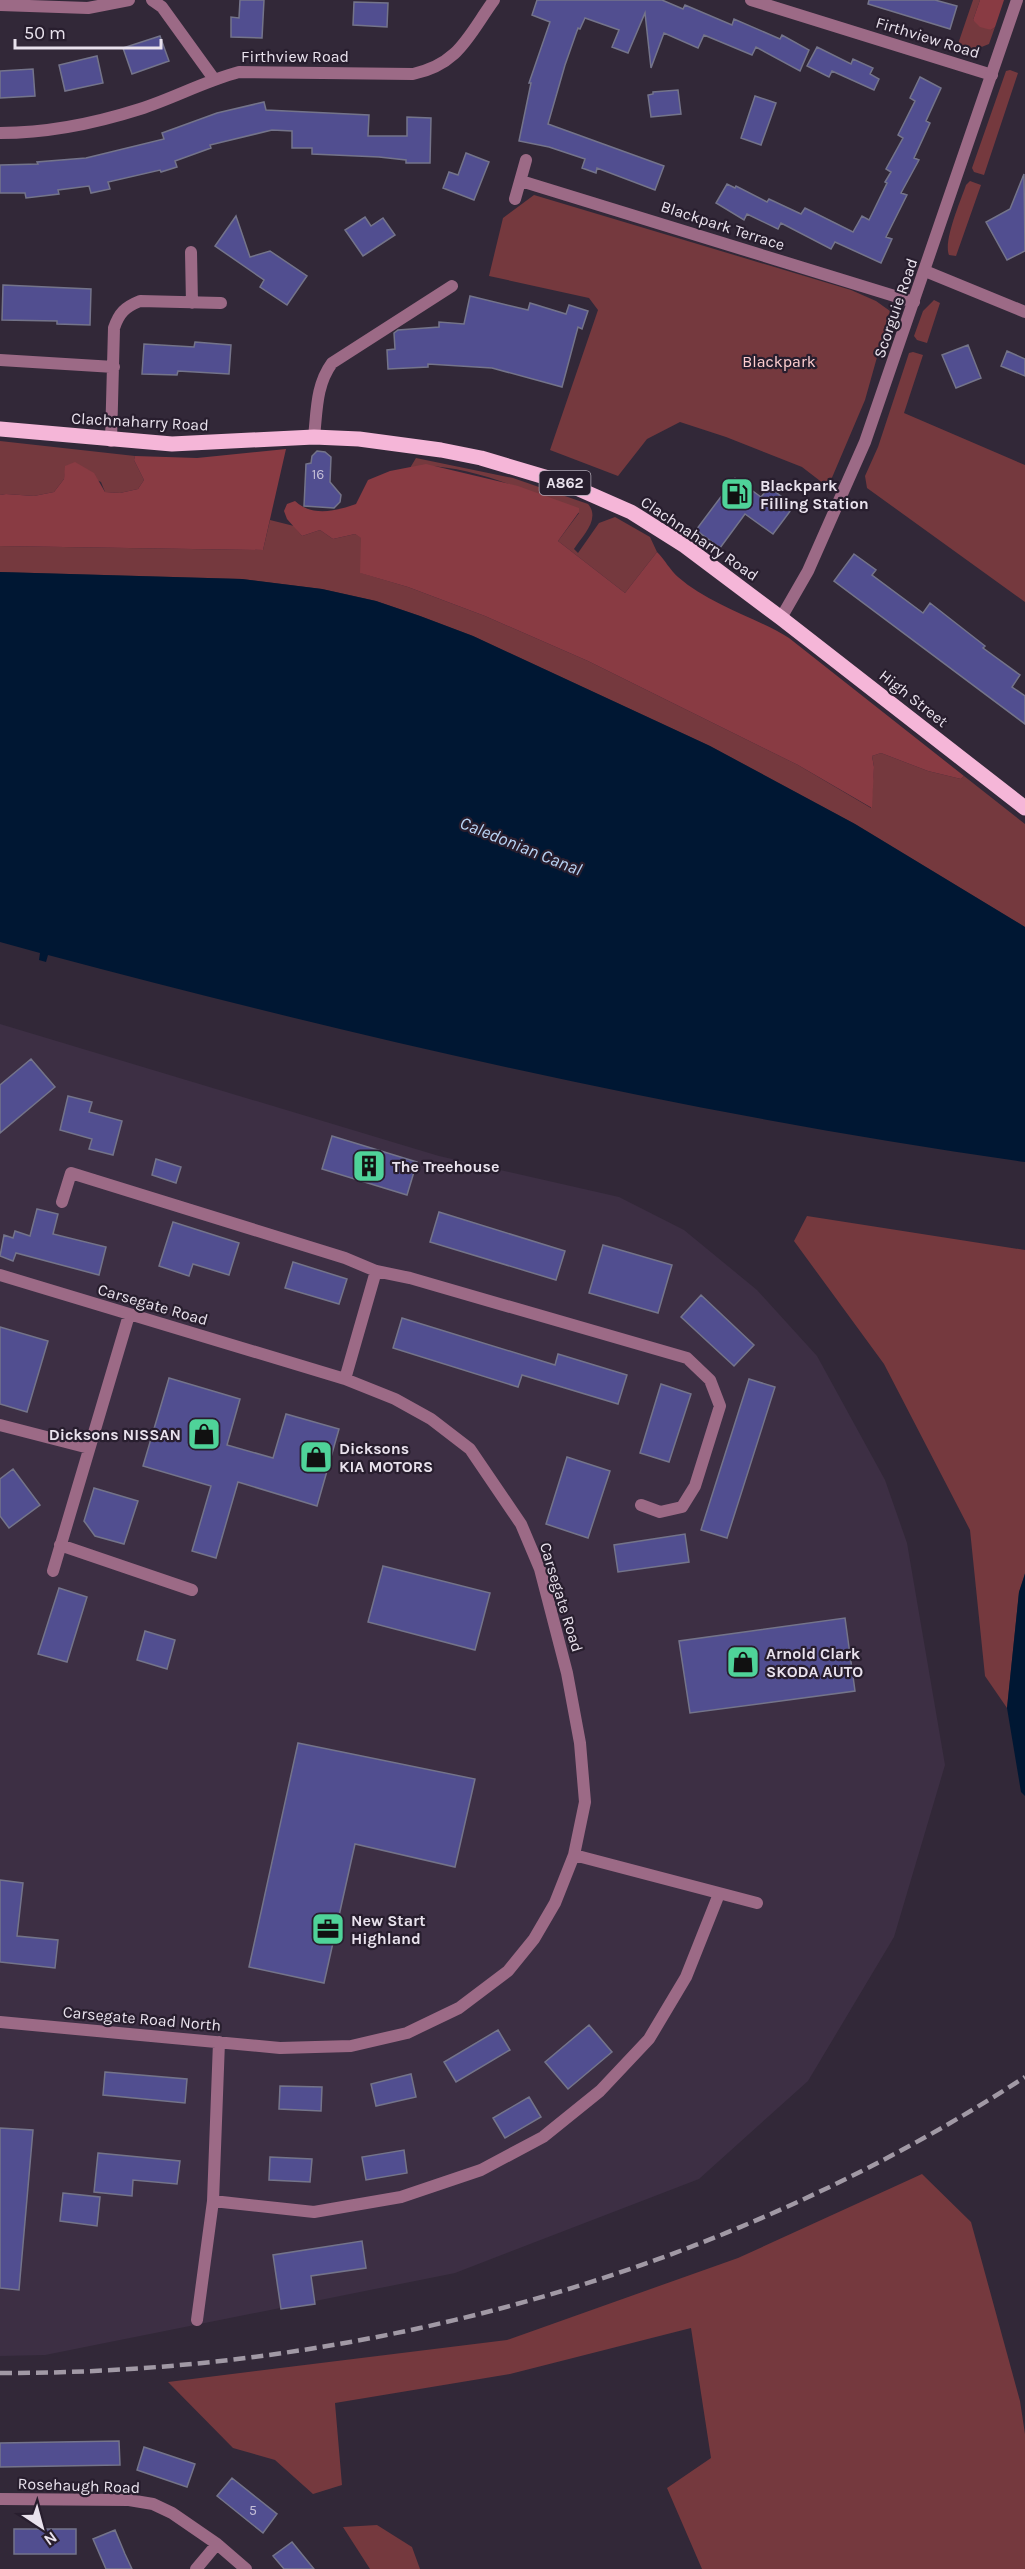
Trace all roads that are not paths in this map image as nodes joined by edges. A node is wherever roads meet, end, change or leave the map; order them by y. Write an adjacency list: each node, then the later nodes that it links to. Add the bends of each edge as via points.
1 (129, 0): 6 (street, via 88,8)
2 (152, 0): 8 (street)
3 (494, 0): 8 (street, Firthview Road, via 460,48 432,70 413,74 239,72)
4 (751, 0): 7 (street, Firthview Road)
5 (1017, 0): 7 (street, Scorguie Road)
6 (0, 5)
7 (992, 75): 14 (street, Scorguie Road)
8 (214, 79): 9 (street, Firthview Road, via 141,108 100,119 58,128)
9 (0, 133)
10 (526, 160): 11 (street)
11 (521, 181): 12 (street); 16 (street, Blackpark Terrace)
12 (515, 199)
13 (191, 252): 17 (street)
14 (925, 271): 16 (street, Scorguie Road); 19 (street)
15 (452, 286): 23 (street, via 332,363 319,387)
16 (914, 302): 25 (street, Scorguie Road, via 865,442 808,571)
17 (192, 303): 18 (street); 21 (street, via 140,301 128,306 118,315 114,328)
18 (221, 303)
19 (1025, 312)
20 (0, 360): 21 (street)
21 (114, 368): 24 (street)
22 (0, 429): 24 (main road, Clachnaharry Road / A862)
23 (314, 436): 24 (main road, Clachnaharry Road / A862, via 172,444); 25 (main road, Clachnaharry Road / A862, via 461,454 537,473 592,494 631,512 685,546)
24 (111, 441)
25 (782, 618): 26 (main road, High Street / A862)
26 (1025, 808)
27 (62, 1202): 28 (street, via 71,1173)
28 (376, 1271): 31 (street); 34 (street, via 687,1358 710,1380 720,1406 695,1486 682,1507 660,1512)
29 (0, 1275): 30 (street, Carsegate Road)
30 (129, 1315): 31 (street, Carsegate Road); 33 (street)
31 (345, 1380): 38 (street, Carsegate Road, via 431,1419 470,1449 521,1524 540,1569 567,1673 580,1743 585,1802)
32 (0, 1425): 33 (street)
33 (89, 1448): 35 (street)
34 (641, 1505)
35 (60, 1545): 36 (street); 37 (street)
36 (53, 1571)
37 (192, 1590)
38 (574, 1855): 39 (street); 43 (street, Carsegate Road, via 555,1904 534,1939 508,1971 459,2008 407,2033 351,2046)
39 (719, 1894): 40 (street); 44 (street, via 686,1977 649,2039 600,2091 543,2137 481,2170 401,2197 314,2212)
40 (757, 1903)
41 (0, 2022): 42 (street, Carsegate Road North)
42 (219, 2042): 43 (street, Carsegate Road North); 44 (street)
43 (280, 2048)
44 (213, 2201): 45 (street)
45 (197, 2320)
46 (0, 2499): 47 (street, Rosehaugh Road, via 129,2500 153,2504)
47 (217, 2544): 48 (street); 49 (street, Rosehaugh Road)
48 (196, 2569)
49 (246, 2569)

